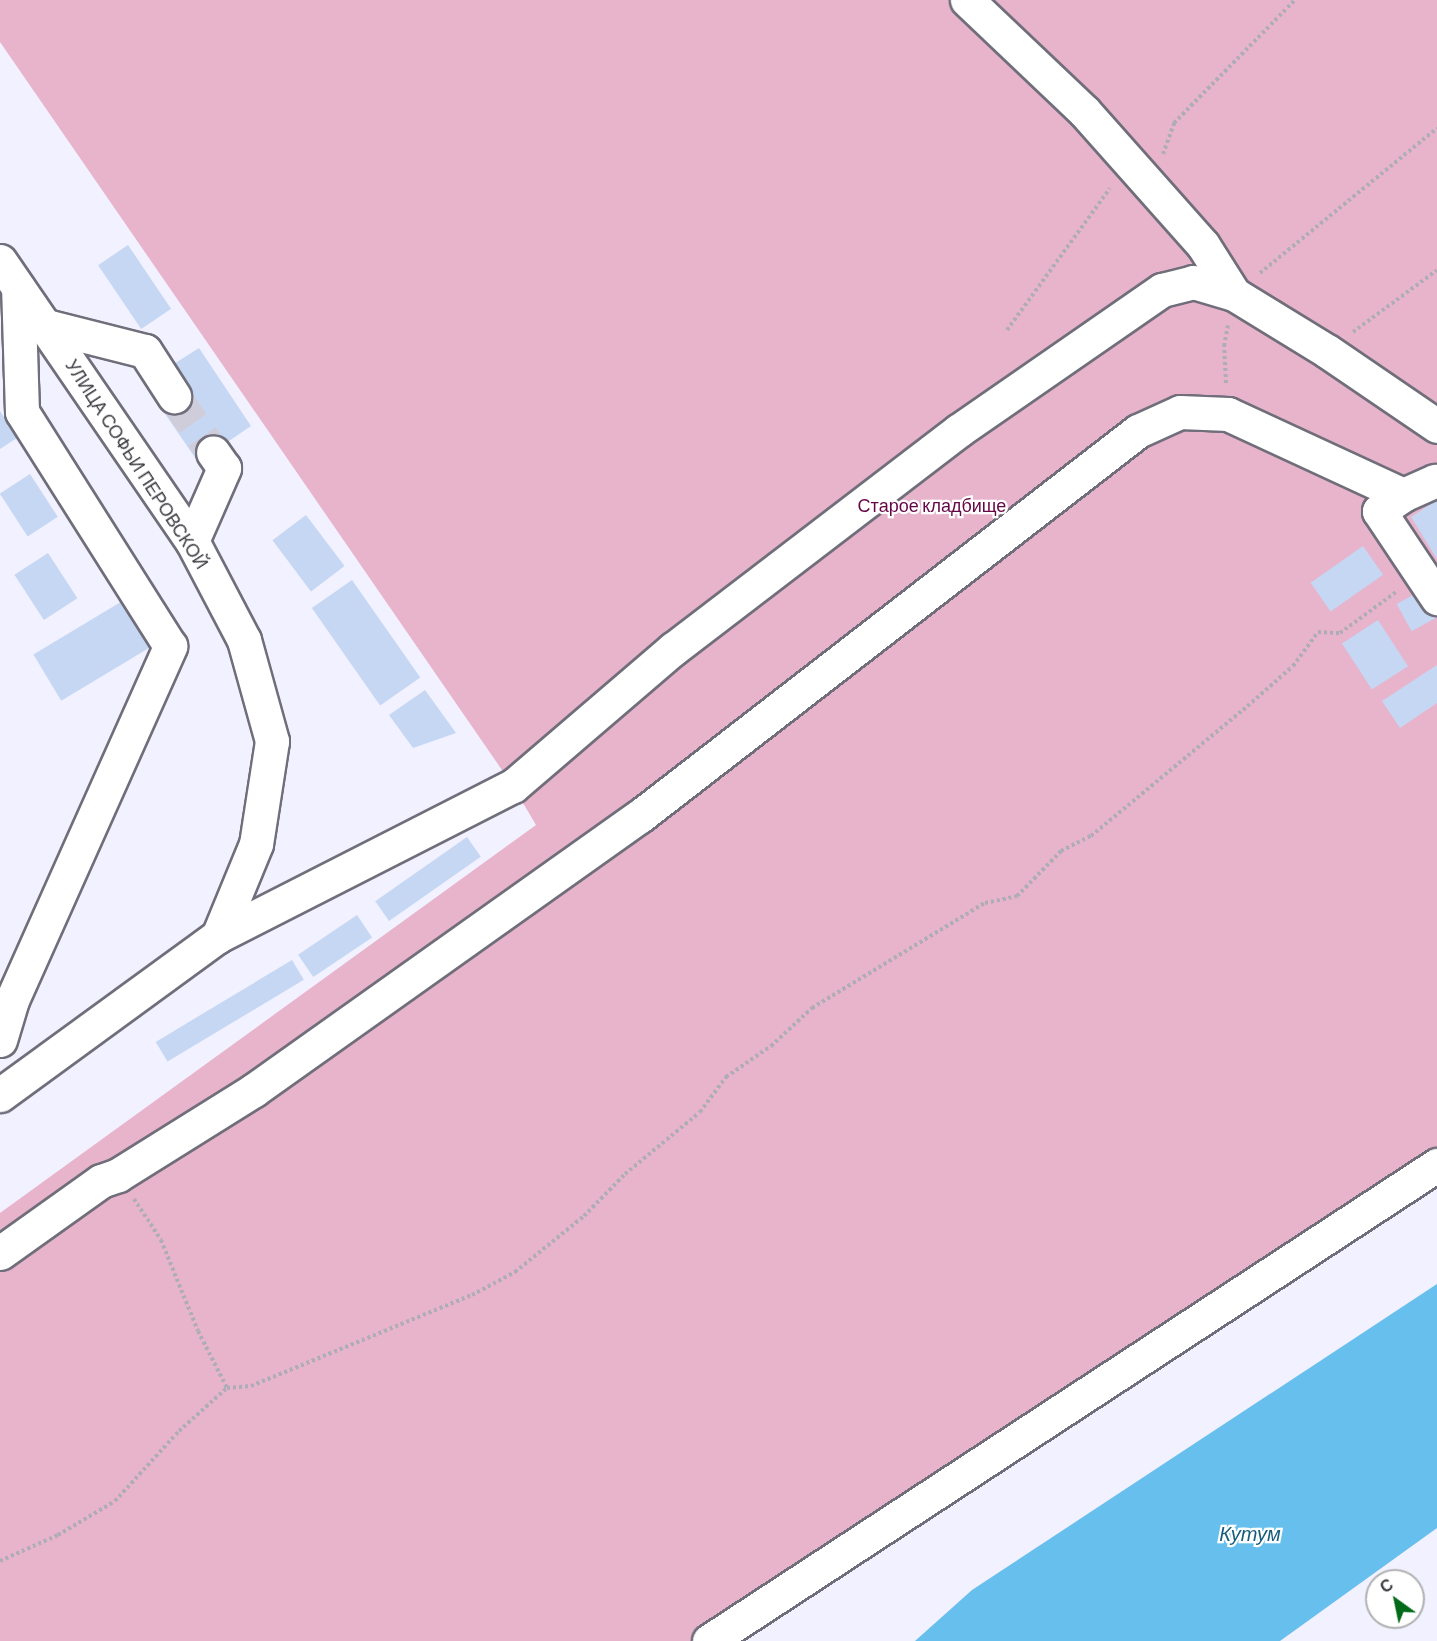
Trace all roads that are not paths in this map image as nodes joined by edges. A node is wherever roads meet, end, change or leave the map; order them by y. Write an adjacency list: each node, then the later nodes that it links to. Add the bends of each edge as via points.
1 (967, 0): 4 (main road, via 1084,111 1129,160 1203,245)
2 (0, 261): 3 (main road, УЛИЦА СОФЬИ ПЕРОВСКОЙ)
3 (18, 288): 5 (main road, УЛИЦА СОФЬИ ПЕРОВСКОЙ); 14 (main road, via 22,412 170,646)
4 (1234, 294): 7 (main road); 13 (main road, via 1193,282 1162,290 958,431 692,634 513,786)
5 (46, 326): 6 (main road, via 145,351); 11 (main road, УЛИЦА СОФЬИ ПЕРОВСКОЙ)
6 (174, 396)
7 (1437, 426)
8 (213, 452): 11 (main road, via 224,468)
9 (1436, 480): 10 (main road)
10 (1402, 495): 12 (main road, via 1379,511); 18 (main road, via 1228,414 1180,412 1138,431 640,816 254,1090 118,1175 101,1181)
11 (192, 541): 13 (main road, УЛИЦА СОФЬИ ПЕРОВСКОЙ, via 244,640 272,741 256,844)
12 (1429, 586)
13 (218, 936): 16 (main road)
14 (6, 995): 15 (main road)
15 (0, 1040)
16 (0, 1095)
17 (1437, 1166): 19 (main road)
18 (0, 1253)
19 (709, 1641)

